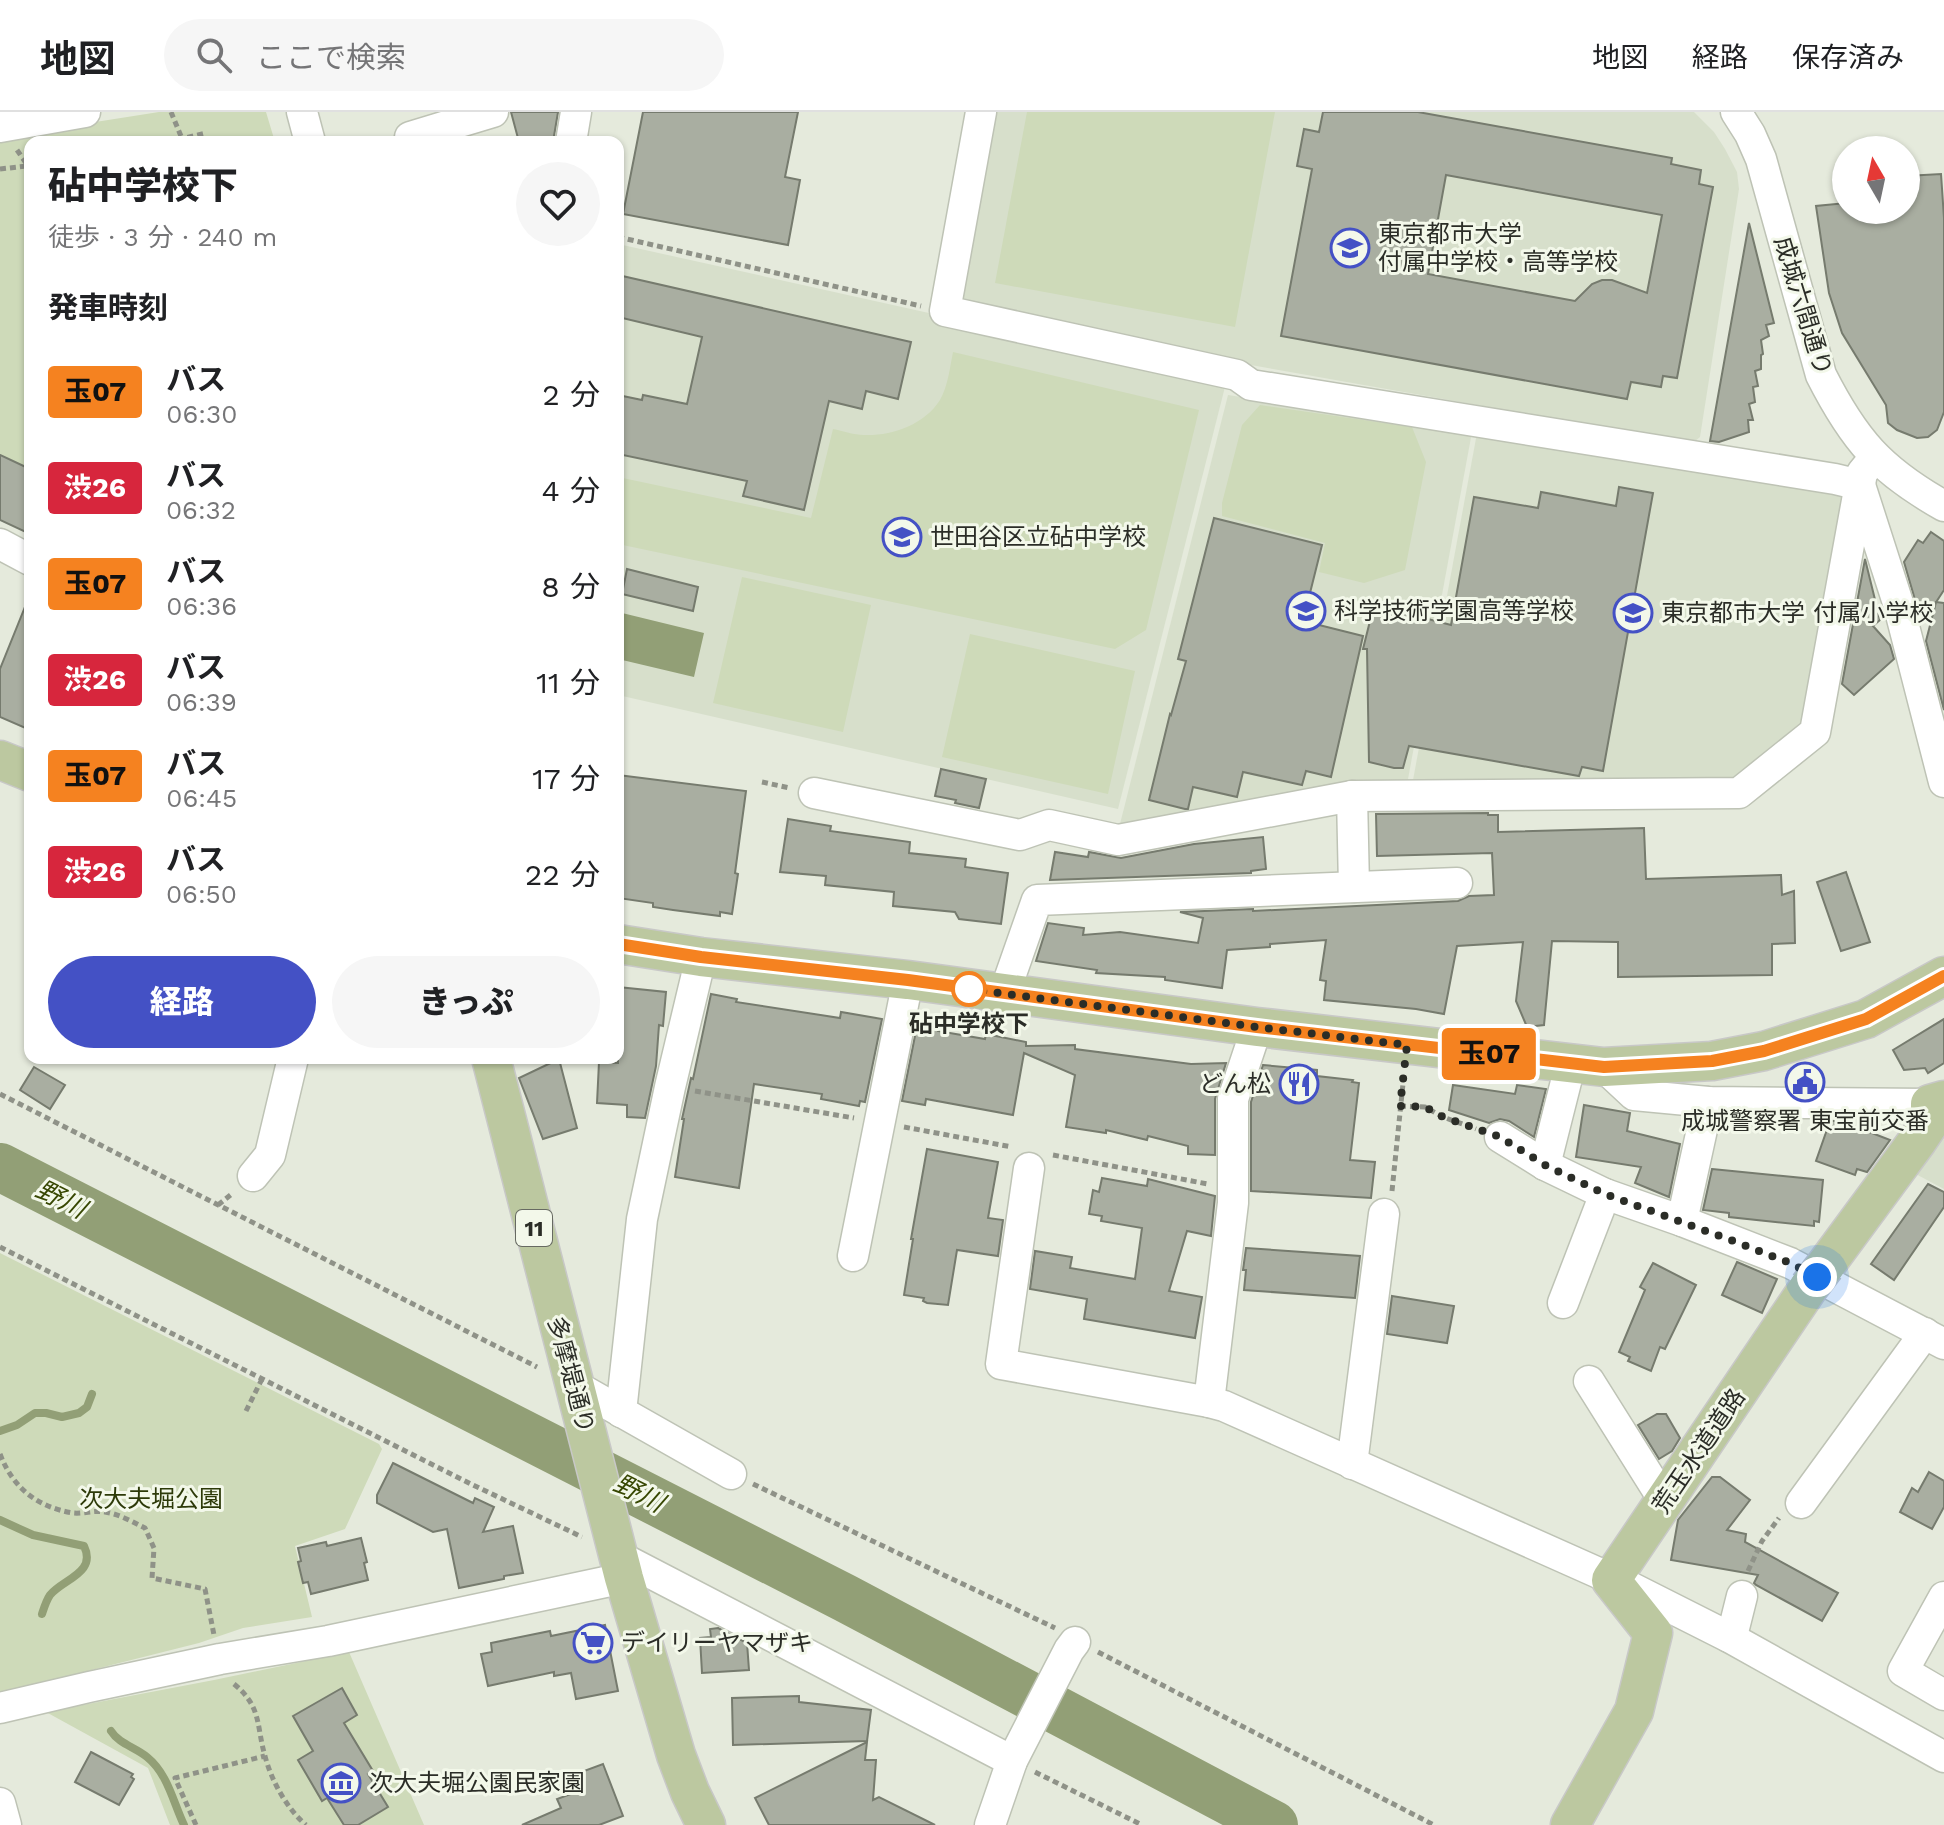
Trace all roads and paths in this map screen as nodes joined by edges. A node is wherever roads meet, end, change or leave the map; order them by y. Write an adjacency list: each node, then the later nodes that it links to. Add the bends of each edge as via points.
1 (85, 112): 8 (street)
2 (171, 112): 11 (path)
3 (302, 112): 13 (street)
4 (493, 112): 9 (street)
5 (576, 112): 14 (street)
6 (981, 112): 18 (street)
7 (1736, 112): 19 (street, 成城六間通り, via 1761,159 1821,375)
8 (18, 120)
9 (409, 130)
10 (206, 133): 12 (path)
11 (181, 136)
12 (196, 136)
13 (308, 136)
14 (572, 136)
15 (24, 166): 16 (path)
16 (0, 169)
17 (624, 238): 18 (path)
18 (945, 311): 20 (street, via 1237,375 1251,385)
19 (1875, 457): 20 (street); 21 (street, 成城六間通り)
20 (1860, 485): 26 (street, via 1898,603); 28 (street, via 1815,732 1739,793)
21 (1944, 506)
22 (0, 544): 23 (street)
23 (24, 557)
24 (0, 760): 25 (main road)
25 (24, 770)
26 (1944, 782)
27 (814, 793): 28 (street, via 1020,835 1049,825 1118,840)
28 (1352, 796): 30 (street)
29 (1457, 883): 30 (street)
30 (1354, 887): 35 (street, via 1037,900)
31 (624, 945): 32 (main road)
32 (701, 957): 34 (main road); 41 (street)
33 (1944, 976): 40 (main road, via 1866,1019 1764,1051 1712,1061)
34 (908, 980): 35 (main road); 46 (street)
35 (1004, 994): 36 (main road)
36 (1257, 1027): 37 (main road); 51 (street, via 1233,1099)
37 (1407, 1045): 40 (main road); 45 (path)
38 (292, 1064): 50 (street, via 270,1155)
39 (493, 1064): 61 (main road, 多摩堤通り / 11)
40 (1587, 1065): 43 (street, via 1634,1095); 49 (street)
41 (670, 1087): 46 (path); 64 (street, via 642,1219)
42 (0, 1094): 61 (path)
43 (1708, 1102): 44 (street); 54 (street)
44 (1937, 1102): 68 (main road, 荒玉水道道路, via 1918,1140 1817,1276)
45 (1400, 1106): 47 (path, via 1425,1107); 53 (path, via 1390,1203)
46 (880, 1122): 48 (path); 56 (street)
47 (1500, 1137): 49 (street)
48 (1029, 1156): 51 (path); 62 (street, via 1001,1364)
49 (1545, 1165): 52 (street)
50 (253, 1176)
51 (1233, 1189): 62 (street)
52 (1605, 1194): 54 (street); 57 (street)
53 (1384, 1214): 66 (street)
54 (1682, 1221): 58 (street, via 1790,1263)
55 (0, 1247): 59 (path)
56 (853, 1256)
57 (1563, 1303)
58 (1934, 1338): 69 (street)
59 (262, 1379): 63 (path); 70 (path)
60 (1589, 1381): 68 (street)
61 (576, 1392): 64 (street); 70 (main road, 多摩堤通り / 11)
62 (1209, 1402): 66 (street)
63 (246, 1411)
64 (621, 1412): 67 (street)
65 (0, 1454): 76 (path, via 20,1489 44,1504 75,1513 105,1512 145,1528 154,1548 152,1578 205,1589)
66 (1352, 1464): 71 (street)
67 (731, 1474)
68 (1665, 1502): 71 (main road, 荒玉水道道路)
69 (1801, 1503): 72 (path, via 1793,1499 1762,1541)
70 (618, 1557): 76 (street, via 328,1641); 80 (street); 86 (main road, 多摩堤通り / 11, via 676,1755)
71 (1611, 1580): 74 (street); 89 (main road, via 1653,1633 1634,1711)
72 (1742, 1596): 74 (street)
73 (1944, 1597): 77 (street, via 1903,1671)
74 (1729, 1637): 79 (street)
75 (1072, 1646): 80 (street)
76 (220, 1659): 78 (street); 81 (path, via 226,1678 246,1694 260,1723)
77 (1944, 1695)
78 (0, 1708)
79 (1941, 1748)
80 (1015, 1754): 87 (street); 88 (path)
81 (265, 1756): 84 (path, via 175,1778); 85 (path, via 280,1792)
82 (0, 1803): 83 (street)
83 (6, 1825)
84 (196, 1825)
85 (306, 1825)
86 (706, 1825)
87 (990, 1825)
88 (1142, 1825)
89 (1570, 1825)

